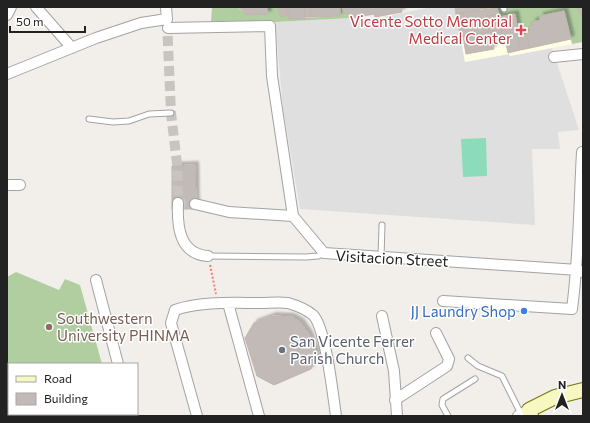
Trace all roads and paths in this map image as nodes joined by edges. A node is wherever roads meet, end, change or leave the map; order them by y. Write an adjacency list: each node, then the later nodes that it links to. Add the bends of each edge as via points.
1 (11, 7): 4 (street)
2 (36, 7): 6 (street)
3 (166, 7): 5 (street)
4 (7, 15)
5 (167, 23): 6 (street, via 141,23); 17 (street, via 270,26 272,76)
6 (72, 48): 9 (street)
7 (583, 54): 8 (street)
8 (554, 57)
9 (7, 74)
10 (171, 113): 11 (lane, via 149,114 129,121)
11 (89, 119)
12 (582, 152): 22 (street, via 577,229)
13 (7, 185): 14 (street)
14 (20, 185)
15 (178, 203): 20 (street, via 177,223 181,237 189,248 200,255)
16 (195, 204): 17 (street, via 229,212)
17 (293, 216): 19 (street, Visitacion Street)
18 (382, 225): 21 (lane)
19 (324, 253): 20 (lane, via 306,257); 21 (street, Visitacion Street)
20 (208, 256): 25 (path)
21 (381, 257): 22 (street, Visitacion Street)
22 (580, 271): 24 (street, via 572,309)
23 (96, 280): 29 (street)
24 (443, 301)
25 (223, 303): 34 (street, via 183,307 175,310 172,316 171,323); 35 (street); 36 (street, via 288,303 313,315 328,364)
26 (382, 316): 32 (street, via 394,371)
27 (436, 333): 32 (street, via 449,359 446,366)
28 (468, 358): 33 (lane, via 478,366 502,376)
29 (118, 363)
30 (475, 379): 38 (lane, via 443,399 442,405)
31 (583, 390): 33 (street, via 555,397)
32 (395, 400): 37 (street)
33 (525, 414)
34 (197, 416)
35 (259, 416)
36 (336, 416)
37 (397, 416)
38 (448, 416)

